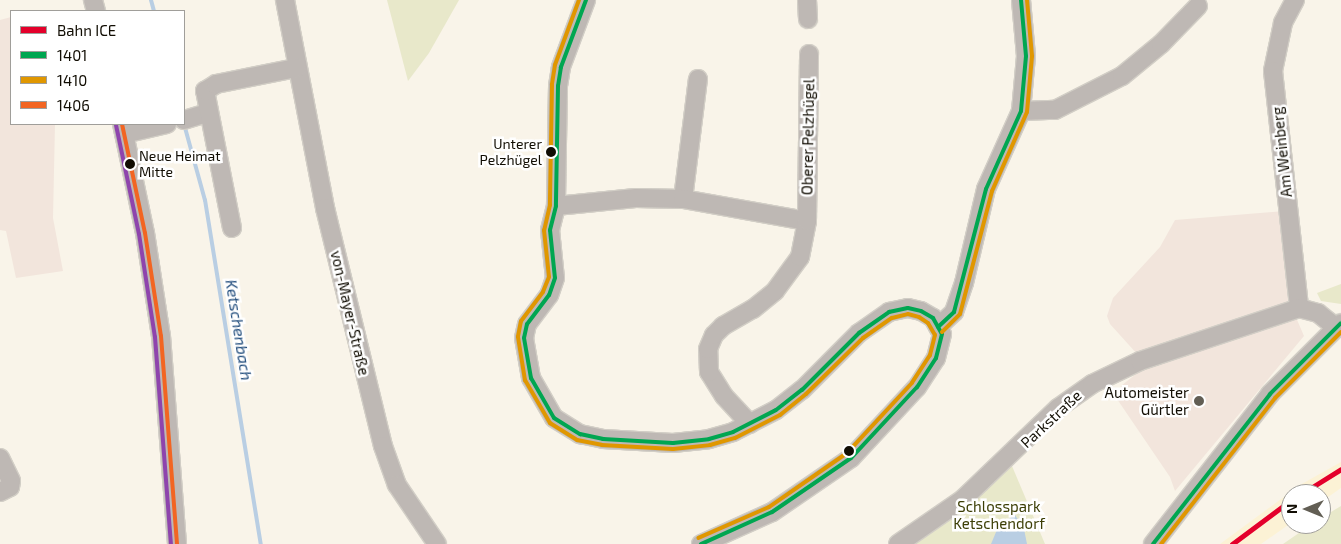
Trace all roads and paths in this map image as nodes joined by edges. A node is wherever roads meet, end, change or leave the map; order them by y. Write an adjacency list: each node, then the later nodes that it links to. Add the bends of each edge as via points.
1 (285, 0): 9 (street, von-Mayer-Straße)
2 (586, 0): 16 (street, via 561,67 558,86)
3 (807, 0): 7 (street)
4 (1021, 0): 11 (street, via 1026,56)
5 (1295, 0): 19 (street, Am Weinberg, via 1283,23 1273,71)
6 (1198, 6): 11 (street, via 1161,44 1122,76 1055,110)
7 (808, 19)
8 (808, 54): 17 (street, Oberer Pelzhügel)
9 (296, 68): 12 (street, via 208,87); 26 (street, von-Mayer-Straße, via 325,208 388,462 397,485)
10 (698, 79): 15 (street)
11 (1021, 111): 21 (street, via 986,189 954,312)
12 (195, 116): 18 (street)
13 (158, 125): 14 (street)
14 (123, 129): 25 (street, via 145,233 161,336)
15 (683, 199): 16 (street, via 636,198); 17 (street)
16 (556, 206): 22 (street, via 550,230 555,265 552,287 527,324 524,338 531,378 554,418 580,434 603,439 663,442 709,439)
17 (807, 221): 22 (street, Oberer Pelzhügel, via 800,257 786,279 753,309 723,326 714,335 708,349 709,372 724,396)
18 (232, 228)
19 (1298, 308): 20 (street, via 1318,313); 28 (street, Parkstraße, via 1140,361 1092,384 1058,408 1010,457 938,519)
20 (1338, 325): 29 (street, via 1270,394)
21 (938, 327): 22 (street, via 921,311 908,308 883,314 802,390); 27 (street, via 942,341 929,370 888,422 856,454 807,491 772,512)
22 (750, 424)
23 (0, 458): 24 (street, via 11,481 10,487)
24 (0, 492)
25 (177, 544)
26 (437, 544)
27 (701, 544)
28 (898, 544)
29 (1153, 544)

